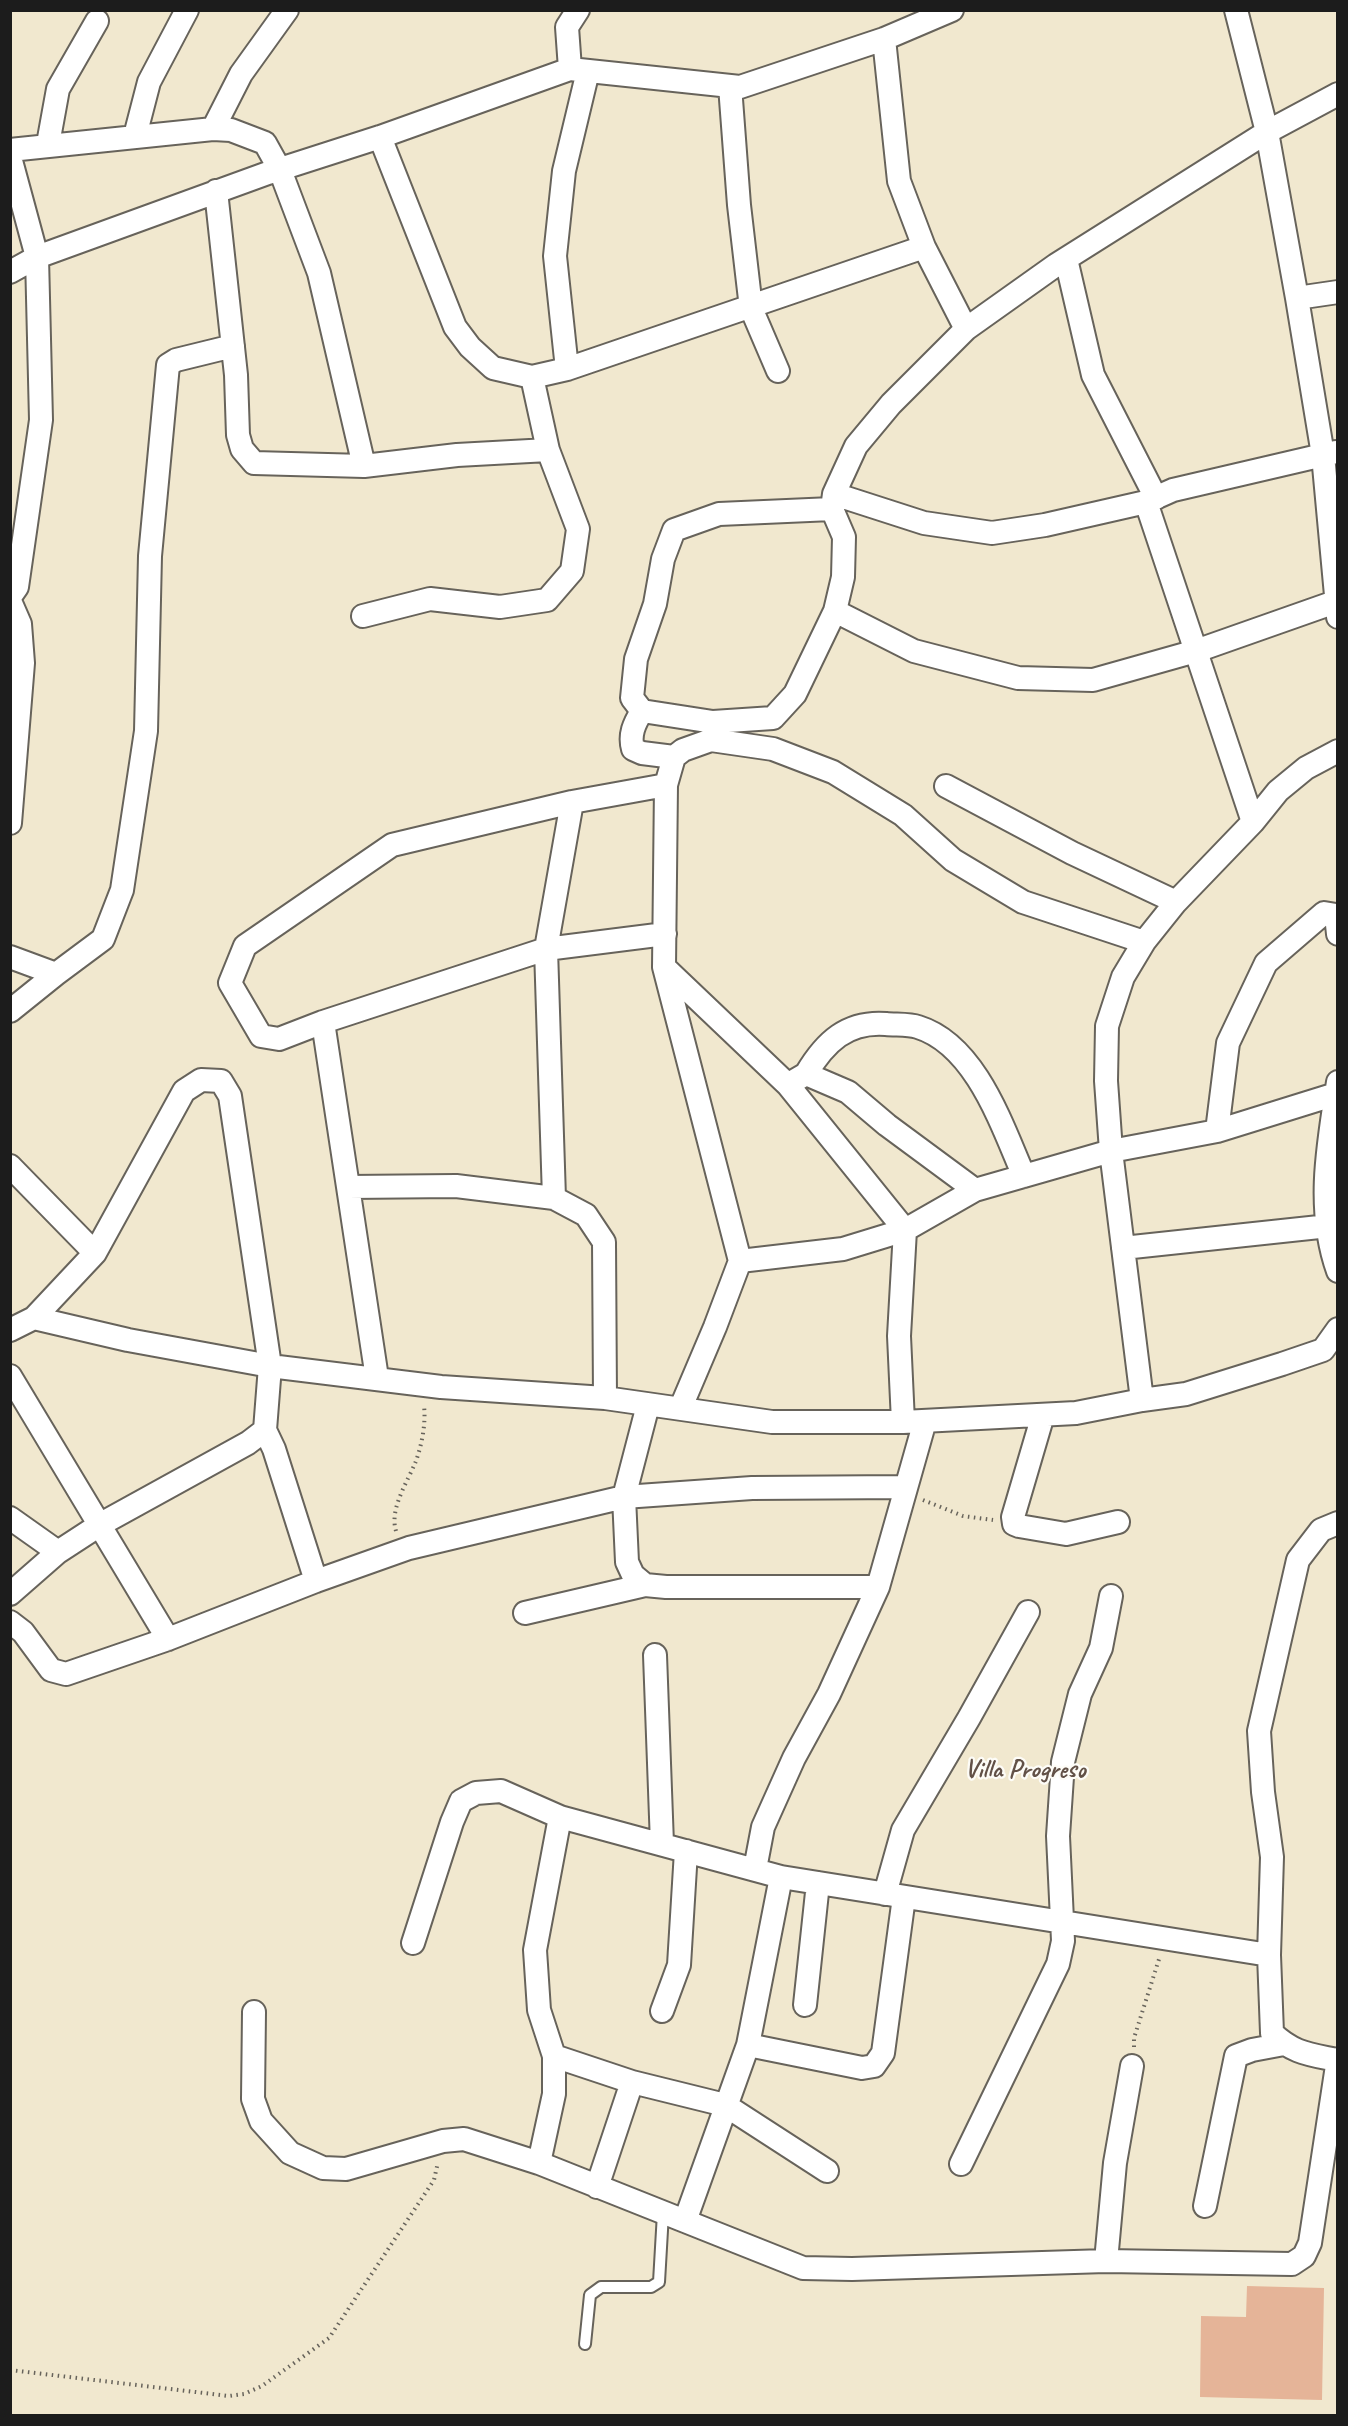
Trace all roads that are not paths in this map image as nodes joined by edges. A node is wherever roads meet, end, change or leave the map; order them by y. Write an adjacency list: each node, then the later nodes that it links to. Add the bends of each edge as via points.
1 (187, 10): 13 (street, via 149,82)
2 (287, 10): 11 (street, via 241,74)
3 (578, 10): 8 (street, via 567,27)
4 (1236, 10): 12 (street)
5 (940, 13): 7 (street)
6 (97, 21): 15 (street, via 58,89)
7 (884, 39): 9 (street, via 740,87); 20 (street, via 899,181)
8 (579, 70): 9 (street); 14 (street); 29 (street, via 555,256)
9 (730, 86): 26 (street)
10 (1338, 94): 12 (street)
11 (213, 129): 13 (street); 18 (street, via 231,130 265,143)
12 (1267, 132): 22 (street); 25 (street)
13 (135, 136): 15 (street)
14 (380, 137): 18 (street); 31 (street, via 455,327 494,368)
15 (48, 144): 16 (street)
16 (10, 150)
17 (10, 157): 21 (street)
18 (280, 170): 19 (street); 34 (street, via 319,273)
19 (216, 191): 21 (street); 28 (street)
20 (924, 247): 26 (street); 27 (street)
21 (37, 257): 23 (street); 37 (street, via 41,420)
22 (1066, 259): 27 (street); 35 (street, via 1094,375)
23 (10, 272)
24 (1338, 292): 25 (street)
25 (1297, 298): 33 (street)
26 (751, 308): 29 (street); 30 (street)
27 (966, 329): 36 (street, via 891,404 856,446)
28 (233, 346): 34 (street, via 238,435 254,463); 57 (street, via 168,365 150,556 146,731 122,890 103,939)
29 (567, 369): 31 (street)
30 (778, 371)
31 (532, 377): 32 (street)
32 (548, 450): 34 (street); 40 (street, via 578,529 572,571 547,600 500,607 430,599)
33 (1330, 454): 35 (street, via 1173,490); 38 (street)
34 (364, 466)
35 (1151, 500): 36 (street, via 992,533 924,523); 41 (street)
36 (833, 501): 39 (street, via 844,537 843,577); 42 (street, via 719,514 675,530 663,559 655,604 636,660 632,698)
37 (12, 592): 49 (street, via 24,663)
38 (1337, 607): 41 (street)
39 (835, 611): 41 (street, via 914,651 1018,678 1093,680); 42 (street, via 795,694 773,718 713,722)
40 (363, 616)
41 (1196, 651): 48 (street)
42 (642, 711): 44 (street, via 630,740 633,749)
43 (1338, 751): 48 (street, via 1306,768 1278,791)
44 (675, 757): 45 (street); 53 (street, via 711,740 773,749 824,768 903,815 952,860 1023,902)
45 (666, 785): 47 (street); 51 (street)
46 (946, 786): 50 (street, via 1072,853)
47 (572, 802): 54 (street); 59 (street, via 392,845 245,946 230,983 261,1036 279,1039)
48 (1253, 822): 50 (street)
49 (10, 824)
50 (1176, 902): 53 (street)
51 (664, 934): 54 (street); 56 (street)
52 (1338, 934): 62 (street, via 1336,915 1324,913 1266,963 1228,1043)
53 (1144, 942): 63 (street, via 1123,977 1107,1026)
54 (546, 949): 59 (street); 68 (street)
55 (10, 957): 57 (street)
56 (664, 967): 60 (street); 73 (street)
57 (56, 974): 58 (street)
58 (10, 1011)
59 (323, 1022): 66 (street)
60 (797, 1079): 65 (street, via 838,1034 871,1023 918,1026 947,1041 986,1088); 67 (street, via 848,1092); 70 (street)
61 (1337, 1088): 62 (street); 69 (street, via 1326,1182)
62 (1217, 1131): 63 (street)
63 (1111, 1151): 65 (street); 71 (street)
64 (10, 1166): 72 (street)
65 (1024, 1176): 67 (street)
66 (348, 1187): 68 (street, via 456,1186); 80 (street)
67 (975, 1190): 70 (street)
68 (554, 1198): 81 (street, via 586,1215 604,1242)
69 (1332, 1226): 71 (street); 74 (street, via 1330,1250)
70 (905, 1230): 73 (street, via 843,1249); 86 (street, via 899,1336)
71 (1123, 1248): 82 (street)
72 (95, 1253): 75 (street); 78 (street, via 184,1091 201,1080 221,1081 230,1096)
73 (740, 1261): 84 (street)
74 (1338, 1271)
75 (34, 1318): 77 (street); 78 (street)
76 (1338, 1329): 82 (street, via 1323,1350 1186,1394)
77 (10, 1330)
78 (270, 1366): 80 (street); 87 (street)
79 (10, 1376): 93 (street)
80 (377, 1378): 81 (street)
81 (605, 1398): 83 (street)
82 (1142, 1400): 85 (street)
83 (648, 1405): 84 (street); 89 (street)
84 (681, 1407): 86 (street, via 772,1422)
85 (1043, 1415): 86 (street); 91 (street, via 1014,1524 1066,1534)
86 (914, 1422): 88 (street)
87 (265, 1430): 93 (street); 95 (street)
88 (906, 1487): 89 (street, via 752,1488); 97 (street)
89 (624, 1497): 95 (street, via 409,1548); 96 (street, via 627,1562 633,1575)
90 (10, 1518): 94 (street)
91 (1118, 1522)
92 (1338, 1523): 114 (street, via 1321,1530 1298,1560 1259,1731 1272,1857)
93 (101, 1524): 94 (street); 103 (street)
94 (58, 1552): 98 (street)
95 (316, 1581): 103 (street)
96 (645, 1585): 97 (street); 101 (street)
97 (878, 1587): 108 (street, via 763,1827)
98 (10, 1594)
99 (1111, 1596): 112 (street, via 1101,1648 1080,1694 1063,1762 1058,1836)
100 (1028, 1612): 111 (street, via 903,1830)
101 (525, 1613)
102 (10, 1622): 103 (street, via 51,1670 66,1674)
103 (168, 1639)
104 (655, 1655): 106 (street)
105 (560, 1817): 106 (street); 113 (street, via 501,1791 476,1793 461,1801); 120 (street, via 535,1950 539,2010)
106 (662, 1844): 107 (street)
107 (686, 1851): 108 (street); 116 (street, via 680,1965)
108 (755, 1869): 109 (street)
109 (781, 1877): 110 (street); 119 (street)
110 (818, 1883): 111 (street); 115 (street)
111 (894, 1895): 112 (street); 119 (street, via 883,2054 874,2066 862,2068)
112 (1063, 1922): 114 (street); 126 (street, via 1058,1964)
113 (413, 1943)
114 (1269, 1955): 118 (street, via 1272,2032)
115 (804, 2005)
116 (662, 2011)
117 (254, 2012): 125 (street, via 253,2099 261,2121 290,2153 323,2168 346,2169 443,2141 464,2139)
118 (1284, 2044): 121 (street, via 1298,2052); 129 (street, via 1236,2056)
119 (748, 2045): 124 (street)
120 (554, 2056): 123 (street); 125 (street, via 554,2094)
121 (1337, 2059): 132 (street, via 1310,2243 1304,2256 1292,2264)
122 (1132, 2066): 132 (street, via 1115,2163)
123 (632, 2082): 124 (street); 128 (street)
124 (725, 2104): 127 (street); 131 (street)
125 (539, 2163): 128 (street)
126 (961, 2164)
127 (827, 2171)
128 (597, 2187): 130 (street)
129 (1204, 2206)
130 (663, 2213): 131 (street); 133 (lane, via 659,2282 651,2287 601,2287 590,2295)
131 (685, 2221): 132 (street, via 803,2268)
132 (1106, 2260)
133 (585, 2344)

